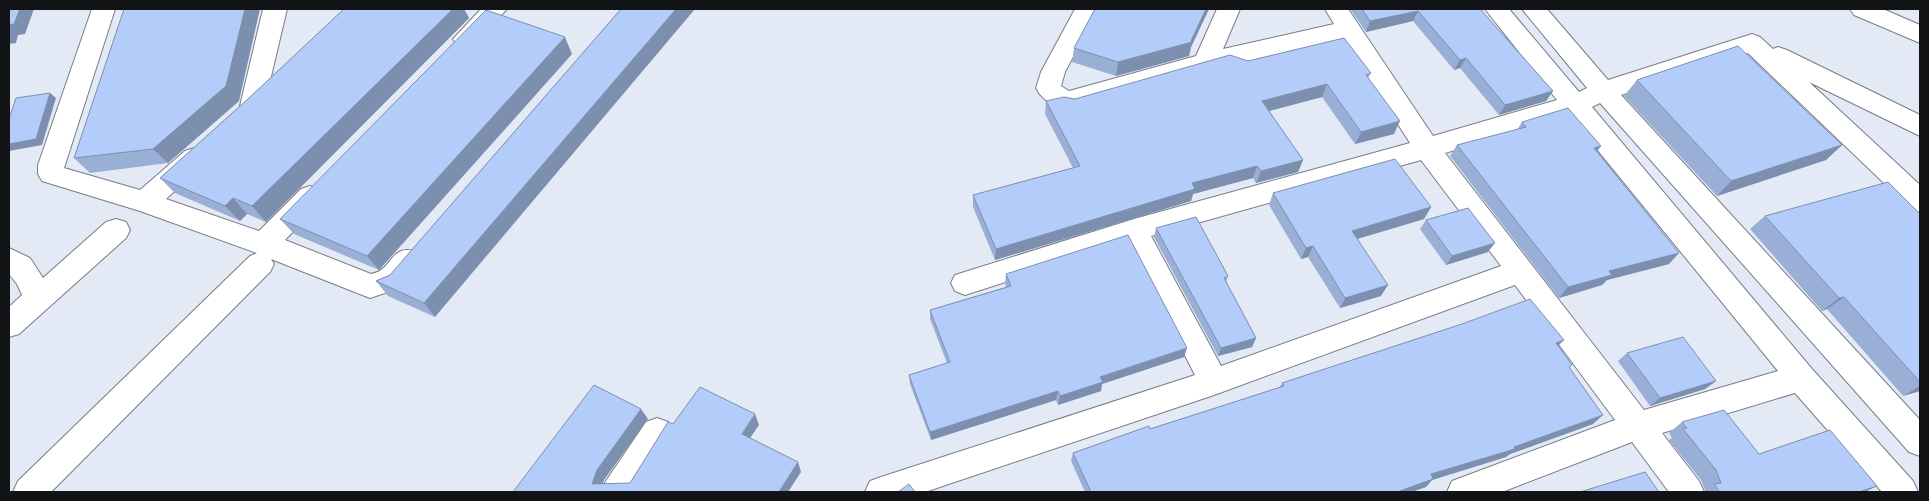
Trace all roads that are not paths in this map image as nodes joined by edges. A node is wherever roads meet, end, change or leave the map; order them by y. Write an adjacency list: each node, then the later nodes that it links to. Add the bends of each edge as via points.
1 (103, 9): 22 (street, via 49,170 51,174 75,172)
2 (275, 9): 14 (street, via 245,112)
3 (495, 9): 12 (street)
4 (1086, 9): 13 (street, via 1048,88 1064,100 1073,101)
5 (1228, 9): 13 (street)
6 (1496, 9): 16 (street)
7 (1534, 9): 15 (street)
8 (1862, 9): 10 (street)
9 (1343, 19): 13 (street); 19 (street)
10 (1920, 35)
11 (1752, 44): 15 (street); 17 (street); 21 (street)
12 (446, 59)
13 (1206, 62)
14 (280, 80)
15 (1603, 91): 16 (street); 36 (street)
16 (1576, 104): 19 (street); 32 (street)
17 (1920, 126)
18 (209, 144): 22 (street)
19 (1427, 148): 24 (street); 28 (street)
20 (327, 180): 26 (street)
21 (1920, 201)
22 (144, 202): 26 (street)
23 (116, 230): 30 (street)
24 (1134, 230): 29 (street); 33 (street)
25 (424, 241): 26 (street, via 390,280 370,286)
26 (262, 254): 37 (street)
27 (9, 259): 30 (street, via 29,276)
28 (1520, 271): 33 (street); 34 (street)
29 (965, 283)
30 (38, 299): 31 (street)
31 (9, 324)
32 (1800, 378): 34 (street); 42 (street)
33 (1214, 382): 39 (street)
34 (1637, 426): 40 (street); 41 (street)
35 (657, 432): 38 (street)
36 (1920, 442)
37 (29, 492)
38 (617, 492)
39 (881, 492)
40 (1463, 492)
41 (1688, 492)
42 (1902, 492)

